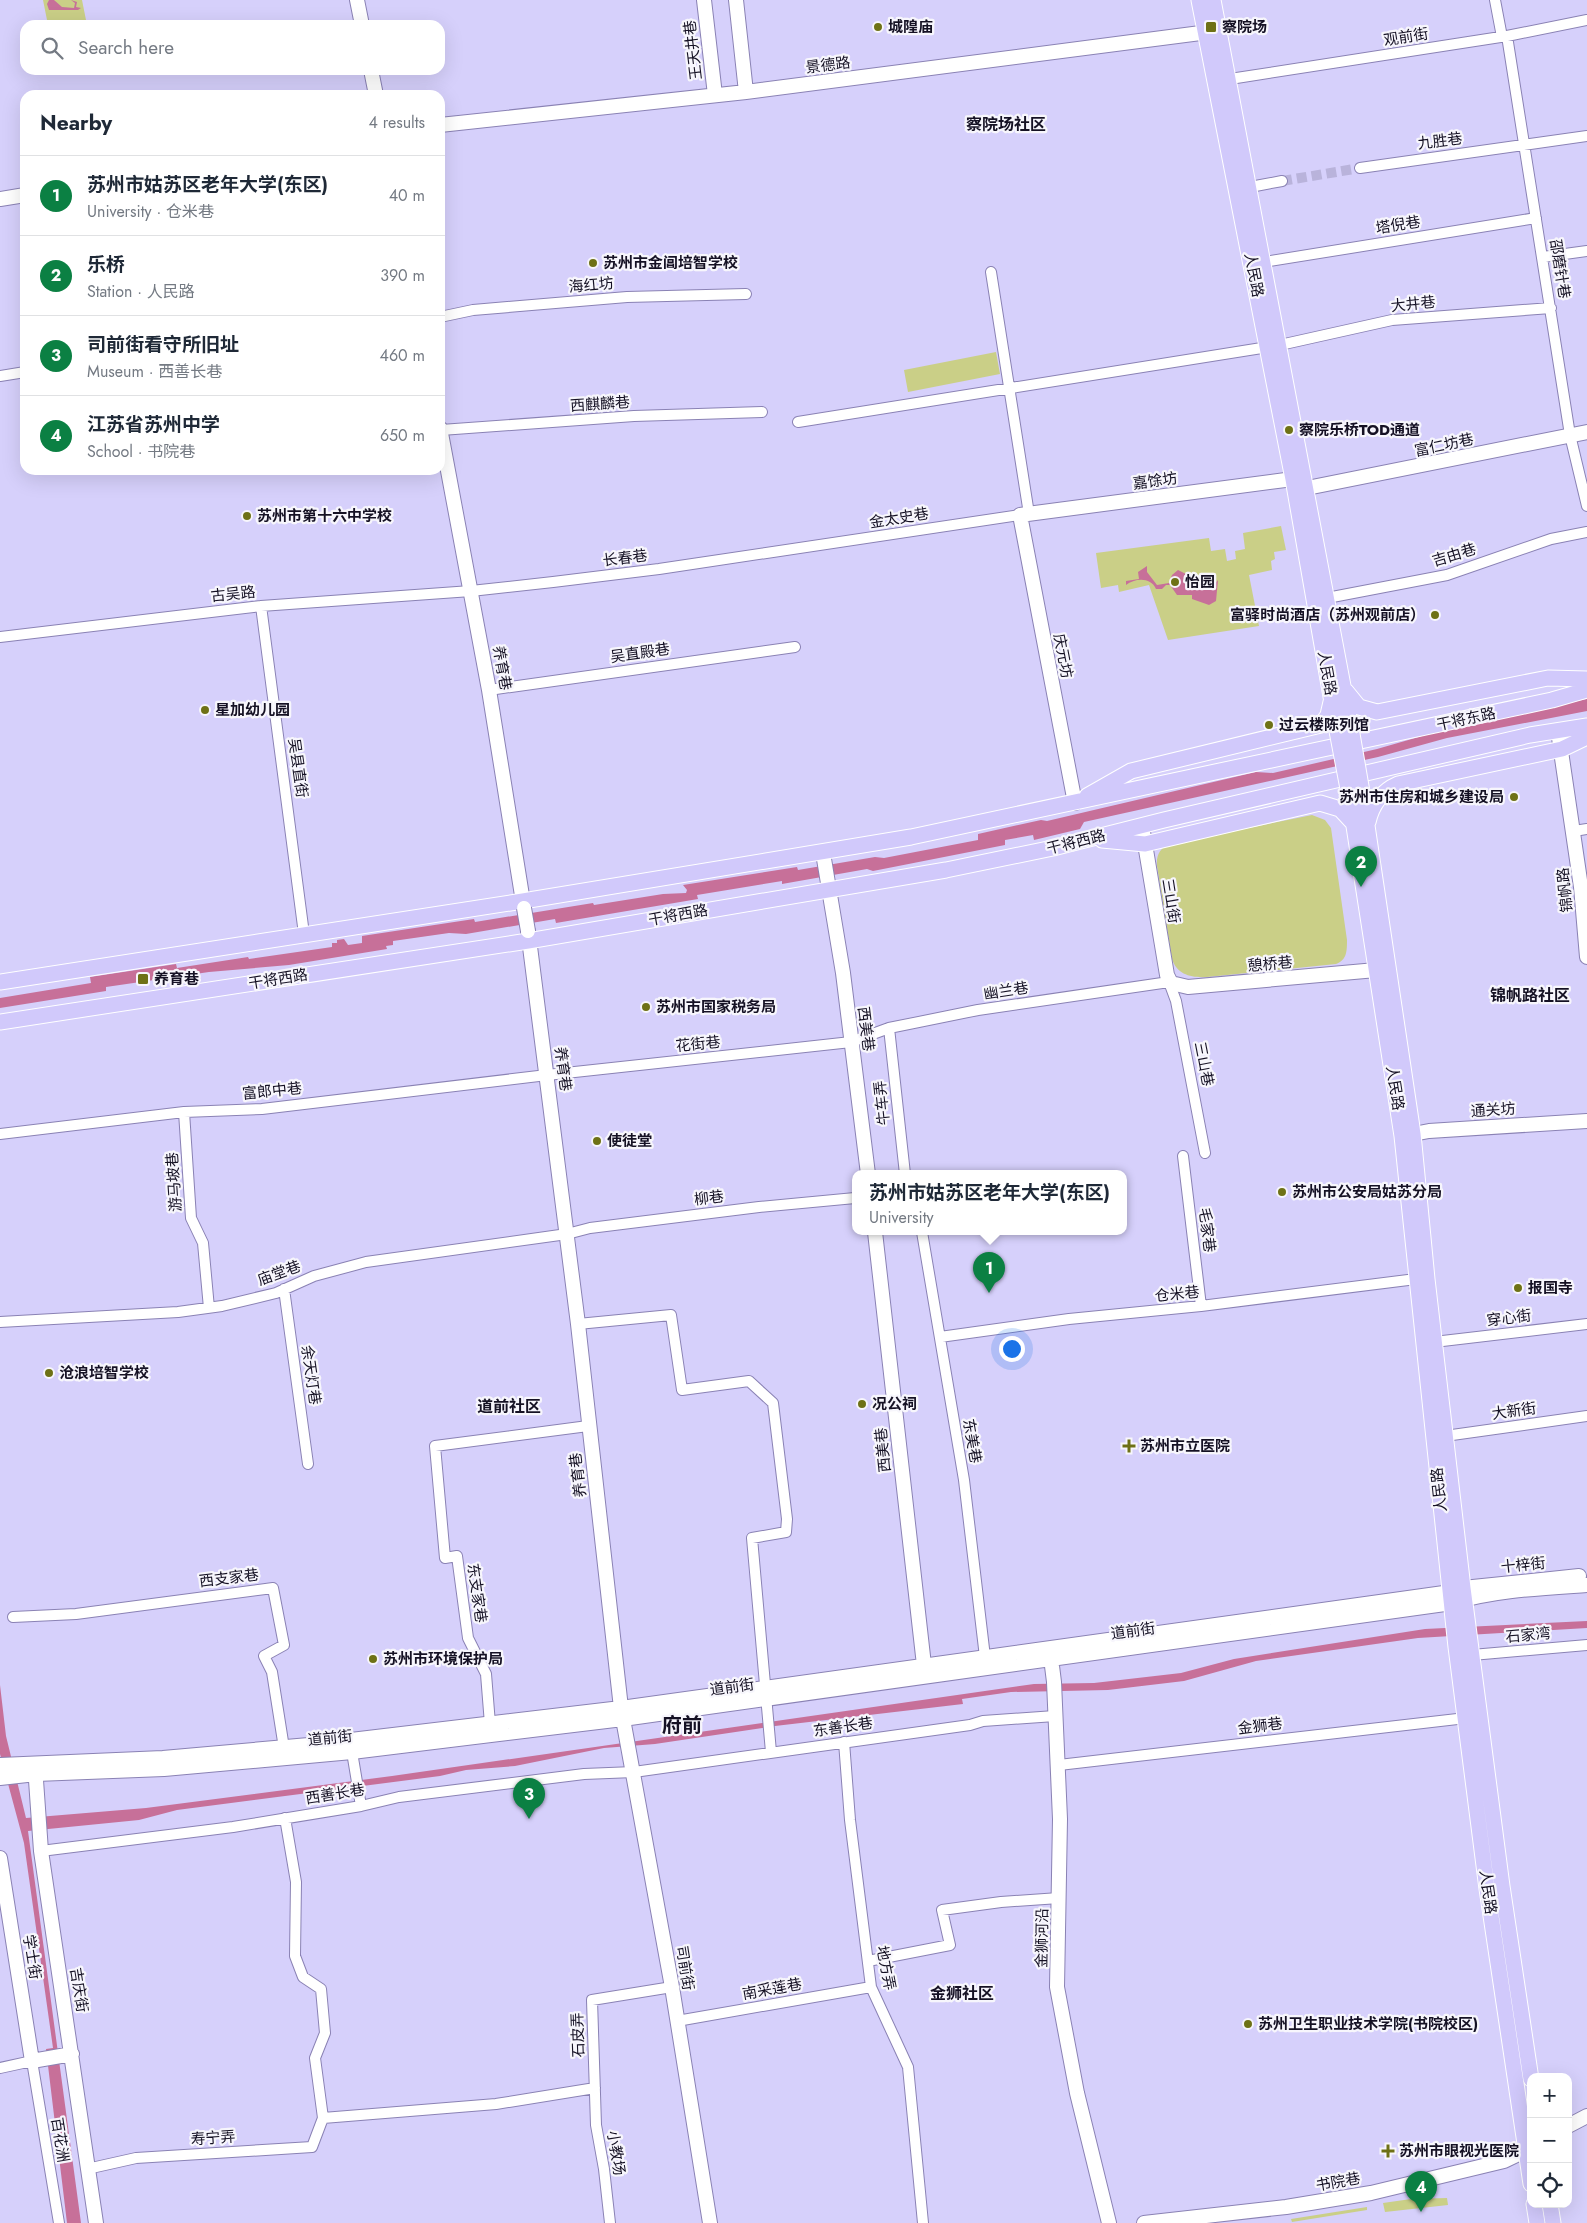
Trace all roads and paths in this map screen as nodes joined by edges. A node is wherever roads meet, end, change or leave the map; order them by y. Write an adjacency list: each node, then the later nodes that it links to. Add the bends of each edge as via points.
1 (356, 0): 7 (main road)
2 (704, 0): 15 (main road, 王天井巷)
3 (736, 0): 14 (main road)
4 (1199, 0): 9 (main road, 人民路)
5 (1214, 0): 9 (main road, 人民路)
6 (1495, 0): 10 (street, 邵磨针巷)
7 (361, 20)
8 (1587, 20): 10 (street, 观前街)
9 (1212, 32): 12 (main road, 人民路); 14 (main road, 景德路); 32 (main road, 人民路)
10 (1505, 36): 12 (street, 观前街); 18 (street, 邵磨针巷)
11 (372, 75): 13 (main road)
12 (1230, 80): 21 (main road, 人民路)
13 (375, 90)
14 (746, 92): 15 (main road, 景德路)
15 (715, 96): 16 (main road, 景德路)
16 (445, 124)
17 (1587, 136): 18 (street, 九胜巷)
18 (1525, 146): 19 (street, 九胜巷); 24 (street, 邵磨针巷)
19 (1360, 168)
20 (1282, 181): 21 (street)
21 (1250, 187): 27 (main road, 人民路)
22 (20, 196): 23 (main road)
23 (0, 199)
24 (1536, 218): 26 (street, 邵磨针巷); 27 (street, 塔倪巷)
25 (1587, 251): 26 (street)
26 (1543, 257): 30 (street, 邵磨针巷)
27 (1264, 262): 32 (main road, 人民路)
28 (992, 272): 35 (street)
29 (746, 294): 31 (street, 海红坊, via 627,298 473,310)
30 (1551, 308): 32 (street, 大井巷, via 1392,320); 40 (street, 邵磨针巷)
31 (445, 316)
32 (1274, 346): 35 (street, 大井巷); 42 (main road, 人民路); 43 (main road, 人民路)
33 (20, 373): 34 (street)
34 (0, 376)
35 (1010, 387): 37 (street, 大井巷); 45 (street)
36 (762, 412): 38 (street, 西麒麟巷, via 634,416)
37 (798, 422)
38 (445, 429)
39 (1587, 432): 40 (main road, 富仁坊巷)
40 (1570, 435): 43 (main road, 富仁坊巷); 44 (street, 邵磨针巷)
41 (445, 455): 48 (main road, 养育巷)
42 (1293, 479): 45 (main road, 嘉馀坊); 56 (main road, 人民路)
43 (1307, 488): 49 (main road, 人民路)
44 (1587, 506)
45 (1024, 515): 47 (street, 金太史巷); 64 (main road, 庆元坊)
46 (1587, 532): 49 (street, 吉由巷, via 1551,539 1446,575)
47 (782, 551): 48 (street, 长春巷)
48 (471, 591): 50 (street, 古吴路); 54 (main road, 养育巷)
49 (1327, 598): 56 (main road, 人民路)
50 (261, 606): 51 (street, 古吴路); 73 (street, 吴县直街)
51 (0, 637)
52 (795, 647): 54 (street, 吴直殿巷)
53 (1587, 679): 56 (main road, via 1548,678 1377,712 1356,705)
54 (489, 690): 72 (main road, 养育巷)
55 (1587, 690): 63 (main road, 干将东路)
56 (1338, 692): 61 (main road, via 1320,725); 66 (main road, 人民路, bridge)
57 (1587, 726): 58 (main road, 干将东路)
58 (1558, 731): 60 (main road, 锦帆路); 62 (main road, 干将东路)
59 (1587, 737): 60 (main road)
60 (1562, 749): 66 (main road, via 1398,784 1387,790); 67 (main road, 锦帆路)
61 (1131, 771): 63 (main road); 64 (main road)
62 (1349, 777): 65 (main road, 干将西路)
63 (1135, 791): 64 (main road)
64 (1075, 803): 70 (main road)
65 (1142, 826): 68 (main road, 干将西路); 69 (main road, 三山街)
66 (1361, 826): 69 (main road, via 1340,808 1320,803); 76 (main road, 人民路); 86 (main road, 人民路)
67 (1580, 830): 75 (main road, 锦帆路)
68 (1090, 839): 69 (main road); 71 (main road, 干将西路, via 954,869)
69 (1145, 844): 78 (main road, 三山街)
70 (823, 857): 71 (main road, 西美巷); 72 (main road)
71 (828, 884): 74 (main road, 干将西路); 81 (main road, 西美巷)
72 (524, 905): 73 (main road); 74 (main road, 养育巷, bridge)
73 (304, 934): 77 (main road)
74 (528, 936): 79 (main road, 干将西路); 82 (main road, 养育巷)
75 (1587, 957)
76 (1376, 970): 78 (main road, 憩桥巷, via 1188,987); 86 (main road, 人民路)
77 (0, 982)
78 (1169, 982): 80 (street, 幽兰巷, via 978,1010); 87 (street, 三山巷, via 1176,1001)
79 (0, 1022)
80 (889, 1028): 81 (street, 幽兰巷); 90 (street, 牛车弄)
81 (852, 1042): 82 (street, 花街巷); 89 (main road, 西美巷)
82 (548, 1075): 83 (street, 富郎中巷, via 262,1109); 92 (main road, 养育巷)
83 (184, 1112): 85 (street, 富郎中巷); 98 (street, 游马坡巷, via 191,1218 203,1243)
84 (1587, 1121): 86 (main road, 通关坊)
85 (0, 1134)
86 (1408, 1135): 95 (main road, 人民路); 103 (main road, 人民路)
87 (1206, 1153)
88 (1182, 1156): 97 (street, 毛家巷)
89 (868, 1170)
90 (905, 1170)
91 (852, 1198): 92 (street, 柳巷, via 749,1208 590,1228)
92 (567, 1234): 96 (street, 庙堂巷, via 366,1262 314,1276); 100 (main road, 养育巷)
93 (875, 1235): 116 (main road, 西美巷)
94 (923, 1235): 102 (street, 东美巷)
95 (1416, 1279): 97 (street, 仓米巷); 110 (main road, 人民路)
96 (284, 1289): 98 (street, 庙堂巷); 107 (street, 余天灯巷)
97 (1201, 1306): 102 (street, 仓米巷, via 1069,1319)
98 (209, 1308): 99 (street, 庙堂巷, via 143,1315 66,1316)
99 (0, 1322)
100 (578, 1324): 105 (main road, 养育巷); 117 (street, via 671,1315 682,1390 749,1381 773,1403 786,1532 752,1538)
101 (1587, 1324): 103 (street, 穿心街)
102 (940, 1337): 115 (street, 东美巷, via 964,1480)
103 (1434, 1342): 106 (main road, 人民路)
104 (1587, 1416): 106 (street, 大新街)
105 (588, 1426): 118 (main road, 养育巷); 121 (street, 东支家巷, via 435,1446 445,1558 457,1556 468,1638 486,1674)
106 (1445, 1436): 110 (main road, 人民路)
107 (308, 1464)
108 (1587, 1576): 110 (main road, 十梓街)
109 (1587, 1585): 110 (main road, 十梓街, via 1516,1591)
110 (1458, 1603): 113 (main road, 人民路); 114 (main road, 道前街)
111 (14, 1616): 123 (street, 西支家巷, via 76,1614 273,1588 284,1645 264,1656 272,1672)
112 (1587, 1645): 113 (street, 石家湾)
113 (1466, 1651): 120 (main road, 人民路); 144 (main road, 人民路)
114 (1050, 1654): 115 (main road, 道前街); 117 (main road, 道前街); 119 (main road, 金狮河沿)
115 (985, 1657): 116 (main road, 道前街)
116 (924, 1665): 117 (main road, 道前街)
117 (766, 1693): 118 (main road, 道前街); 125 (street)
118 (622, 1714): 121 (main road, 道前街); 124 (main road, 道前街); 130 (main road, 司前街)
119 (1055, 1716): 122 (street, 东善长巷, via 983,1721); 127 (main road, 金狮河沿)
120 (1466, 1718): 127 (street, 金狮巷); 149 (main road, 人民路, via 1487,1889)
121 (490, 1724): 123 (main road, 道前街)
122 (844, 1742): 125 (street, 东善长巷); 137 (street, 地方弄, via 850,1820)
123 (284, 1748): 128 (main road, 道前街)
124 (352, 1752): 128 (main road, 道前街, via 164,1769); 132 (street)
125 (771, 1752): 130 (street, 东善长巷)
126 (0, 1765): 129 (main road, 道前街)
127 (1059, 1765): 136 (main road, 金狮河沿)
128 (36, 1768): 129 (main road, 道前街); 134 (main road, 吉庆街)
129 (17, 1770): 131 (main road, 道前街)
130 (634, 1772): 132 (street, 西善长巷, via 584,1774 482,1786 399,1797); 138 (main road, 司前街)
131 (0, 1778)
132 (361, 1806): 133 (street, 西善长巷)
133 (285, 1818): 134 (street, 西善长巷); 147 (street, via 296,1882 295,1956 303,1977 320,1989 325,2033 315,2058)
134 (42, 1851): 141 (main road, 吉庆街)
135 (0, 1858): 142 (main road, 学士街)
136 (1059, 1898): 137 (street, via 942,1910 950,1945); 159 (main road, 金狮河沿, via 1059,2002)
137 (868, 1960): 139 (street, 地方弄)
138 (672, 1987): 140 (main road, 司前街); 145 (street, 石皮弄, via 592,2000)
139 (871, 1987): 140 (street, 南采莲巷); 158 (street, 地方弄, via 908,2067)
140 (677, 2020): 157 (main road, 司前街)
141 (70, 2054): 142 (main road); 151 (main road, 吉庆街)
142 (37, 2060): 143 (street); 154 (street, 百花洲)
143 (0, 2068)
144 (1530, 2073)
145 (595, 2088): 147 (street, via 496,2104); 156 (street, 小教场, via 596,2125)
146 (1587, 2116): 148 (main road)
147 (323, 2118): 151 (street, 寿宁弄, via 312,2147 136,2158)
148 (1572, 2124)
149 (1527, 2144)
150 (1527, 2150): 160 (main road, 书院巷, via 1504,2161 1371,2192 1286,2207)
151 (87, 2169): 155 (main road, 吉庆街)
152 (1535, 2208): 161 (main road)
153 (1551, 2208): 162 (main road)
154 (59, 2223)
155 (96, 2223)
156 (610, 2223)
157 (710, 2223)
158 (923, 2223)
159 (1108, 2223)
160 (1144, 2223)
161 (1537, 2223)
162 (1553, 2223)

